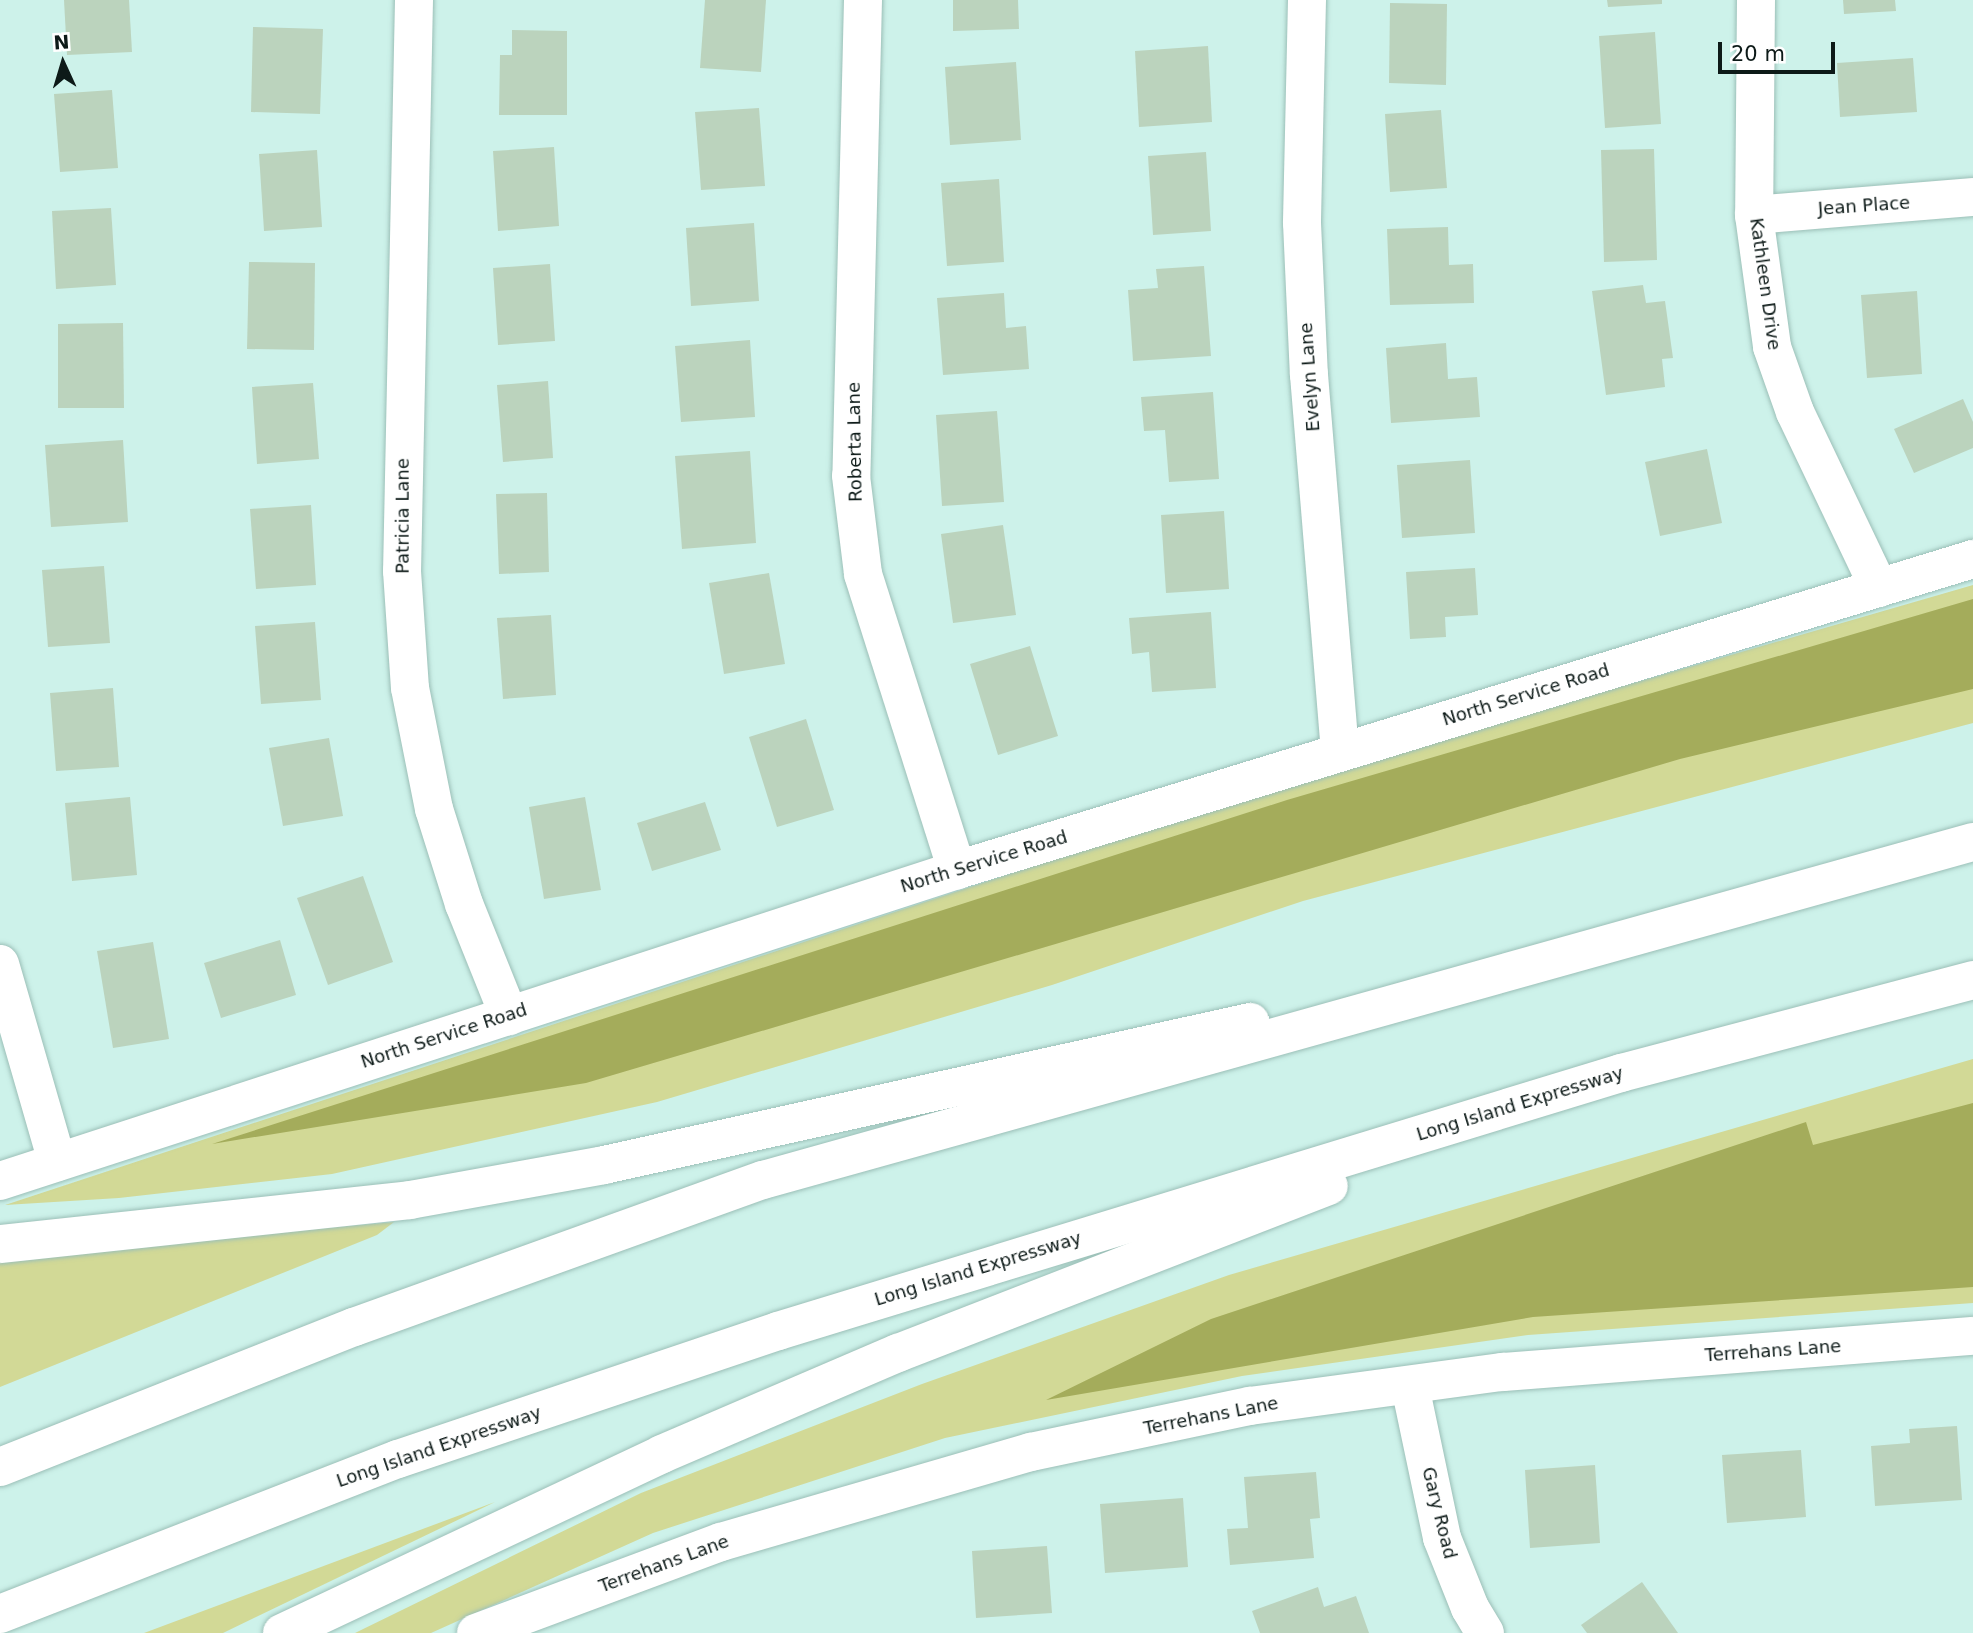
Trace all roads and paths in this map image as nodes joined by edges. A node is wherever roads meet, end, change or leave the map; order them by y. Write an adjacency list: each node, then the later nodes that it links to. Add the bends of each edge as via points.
1 (414, 0): 15 (main road, Patricia Lane, via 402,558 410,688 435,809 464,904)
2 (863, 0): 11 (main road, Roberta Lane, via 851,476 863,574)
3 (1307, 0): 9 (main road, Evelyn Lane, via 1302,223 1309,375)
4 (1756, 0): 6 (main road, Kathleen Drive)
5 (1973, 197): 6 (main road, Jean Place)
6 (1754, 215): 8 (main road, Kathleen Drive, via 1772,347 1796,412)
7 (1973, 559): 8 (main road, North Service Road)
8 (1879, 588): 9 (main road, North Service Road)
9 (1340, 752): 11 (main road, North Service Road)
10 (1973, 842): 12 (main road)
11 (957, 870): 15 (main road, North Service Road)
12 (1591, 947): 19 (main road, via 604,1165 410,1200); 22 (main road, via 1152,1075 763,1180 354,1327)
13 (0, 964): 17 (main road)
14 (1973, 980): 16 (main road, Long Island Expressway)
15 (509, 1016): 17 (main road, North Service Road)
16 (1621, 1073): 23 (main road, Long Island Expressway, via 778,1331 398,1460); 24 (main road, via 898,1353 662,1454)
17 (57, 1162): 18 (main road, North Service Road)
18 (0, 1181)
19 (0, 1244)
20 (1973, 1336): 21 (main road, Terrehans Lane, via 1503,1372)
21 (1410, 1386): 25 (main road, Terrehans Lane, via 1250,1406 1031,1452 721,1542); 26 (main road, Gary Road, via 1442,1538)
22 (0, 1467)
23 (0, 1614)
24 (282, 1633)
25 (476, 1633)
26 (1485, 1633)

